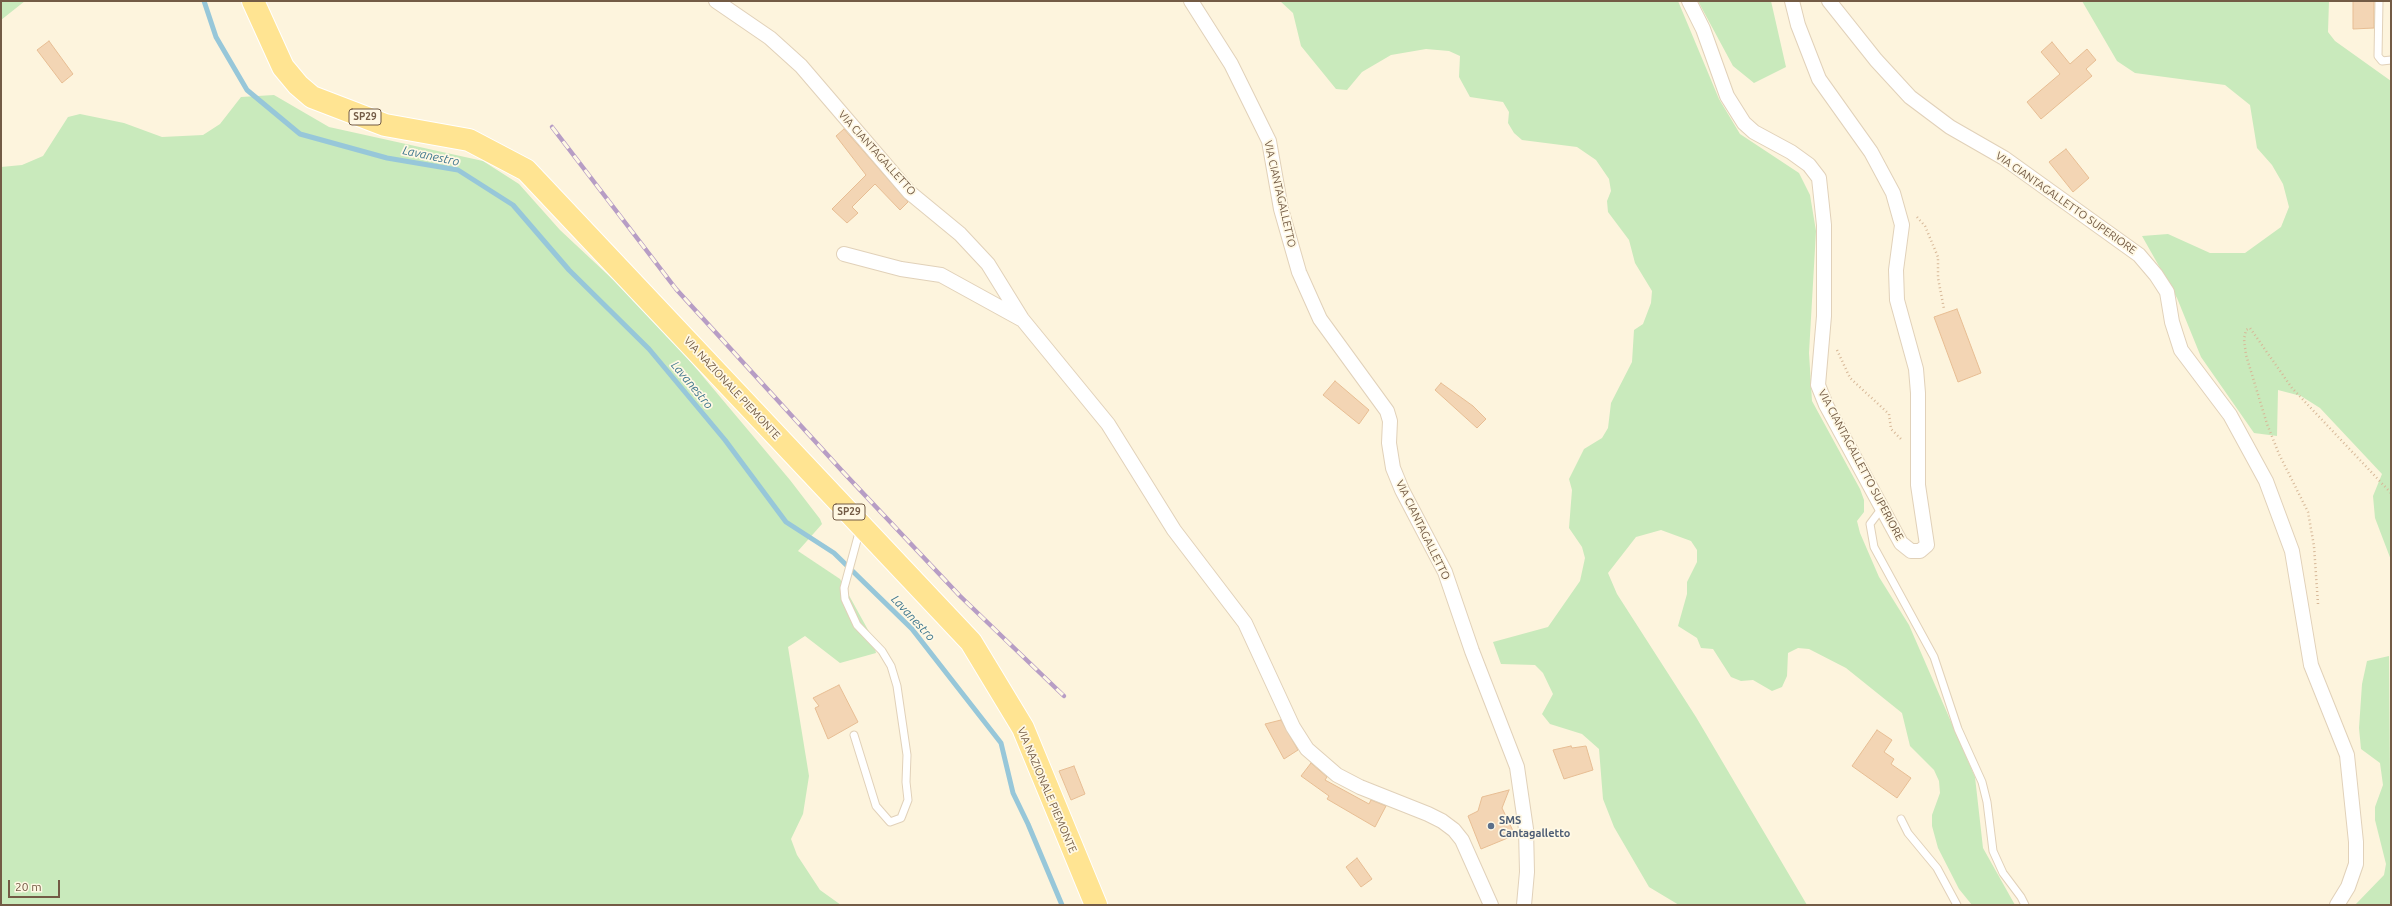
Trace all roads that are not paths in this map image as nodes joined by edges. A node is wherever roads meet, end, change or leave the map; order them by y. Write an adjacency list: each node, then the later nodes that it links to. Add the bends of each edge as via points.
1 (253, 1): 12 (main road, VIA NAZIONALE PIEMONTE / SP29, via 283,67 312,97 385,125 469,140 526,170)
2 (716, 1): 10 (street, VIA CIANTAGALLETTO, via 770,38 801,66 909,192 960,234 988,264)
3 (1191, 1): 17 (street, VIA CIANTAGALLETTO, via 1231,64 1269,141 1281,209 1297,265 1320,318 1387,411 1393,468 1445,572 1472,651 1517,767 1526,830 1527,872)
4 (1689, 1): 11 (street, VIA CIANTAGALLETTO SUPERIORE, via 1703,29 1727,96 1744,123 1754,132 1809,165 1818,178 1824,246 1824,316 1818,385 1826,405)
5 (1792, 1): 11 (street, VIA CIANTAGALLETTO SUPERIORE, via 1798,25 1819,79 1871,152 1895,199 1902,225 1896,270 1897,300 1916,369 1918,485 1927,545 1915,552 1906,548)
6 (1829, 1): 20 (street, VIA CIANTAGALLETTO SUPERIORE, via 1876,60 1910,97 1950,127 2004,158 2139,255 2167,292 2172,322 2181,350 2234,421 2266,481 2292,551 2311,665 2348,755 2356,864 2348,887)
7 (2379, 1): 8 (lane, via 2378,56 2382,61)
8 (2391, 60)
9 (844, 254): 10 (street, VIA CIANTAGALLETTO, via 901,269 941,276)
10 (1022, 319): 16 (street, VIA CIANTAGALLETTO, via 1108,424 1174,530 1245,623 1293,727 1307,749 1337,775 1428,814 1454,830 1462,840)
11 (1882, 508): 19 (lane, via 1870,524 1874,547 1934,657 1958,729 1982,782 1993,852 2003,873)
12 (859, 532): 13 (lane, via 846,581 845,599 857,625 882,651 892,666 898,686 907,755 908,800 901,818 890,822 876,806); 15 (main road, VIA NAZIONALE PIEMONTE / SP29, via 971,642 1023,728)
13 (854, 735)
14 (1901, 819): 18 (lane, via 1912,839 1937,868)
15 (1096, 905)
16 (1491, 905)
17 (1524, 905)
18 (1957, 905)
19 (2025, 905)
20 (2337, 905)

